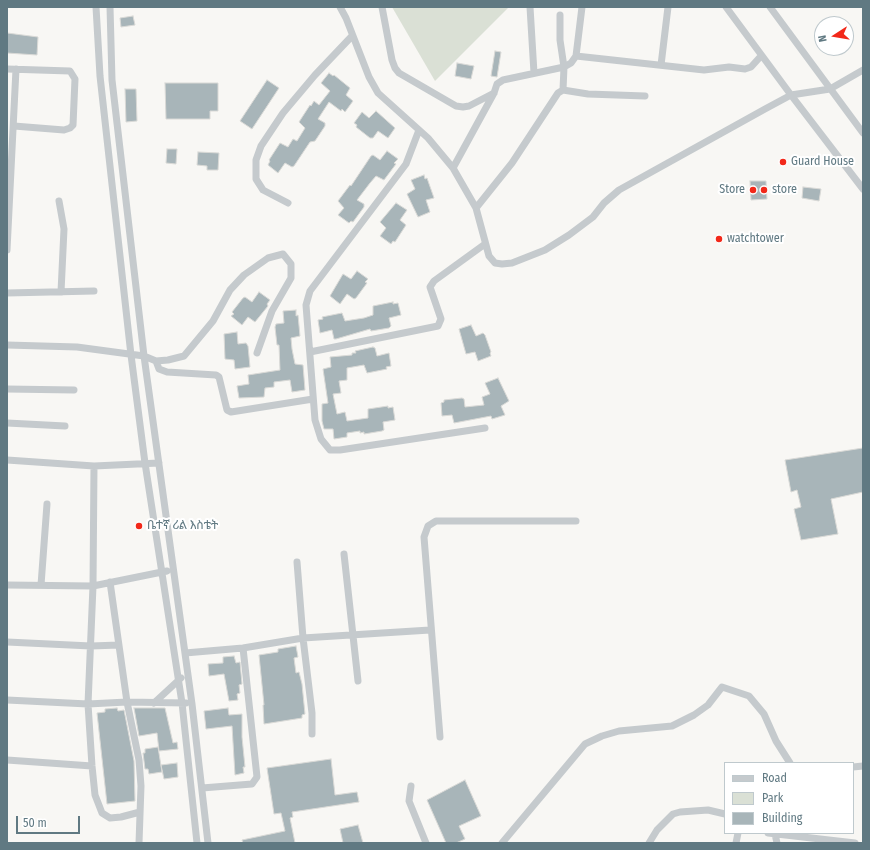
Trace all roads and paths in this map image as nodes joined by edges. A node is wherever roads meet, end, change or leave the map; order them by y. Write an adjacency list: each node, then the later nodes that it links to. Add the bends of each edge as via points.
1 (96, 7): 42 (street, via 100,76)
2 (110, 7): 43 (street, via 112,80)
3 (341, 7): 11 (street)
4 (382, 7): 22 (street, via 392,60 399,73 456,106 469,106)
5 (530, 7): 19 (street)
6 (582, 7): 12 (street)
7 (668, 7): 14 (street)
8 (726, 7): 13 (street)
9 (770, 7): 20 (street)
10 (560, 15): 15 (street)
11 (352, 36): 26 (street, via 378,93); 32 (street, via 315,75 261,146 256,160 256,179 263,190)
12 (576, 56): 14 (street); 15 (street)
13 (761, 56): 14 (street, via 751,67 745,69 729,67 704,70); 23 (street)
14 (661, 65)
15 (564, 67): 19 (street); 21 (street)
16 (7, 69): 17 (street)
17 (16, 70): 25 (street); 25 (street, via 70,72 75,79 73,125 70,128 64,130)
18 (863, 70): 20 (street)
19 (534, 73): 22 (street, via 503,80 497,84)
20 (830, 89): 23 (street); 27 (street)
21 (563, 90): 24 (street, via 588,94); 33 (street, via 558,93 512,163)
22 (494, 93): 28 (street)
23 (791, 95): 30 (street); 34 (street, via 619,190 593,217 545,250 512,263 502,264 495,263 489,256)
24 (645, 96)
25 (14, 126): 29 (street)
26 (419, 130): 28 (street); 40 (street, via 406,164 310,291 306,305)
27 (863, 133)
28 (453, 168): 33 (street)
29 (9, 183): 35 (street)
30 (863, 189)
31 (59, 201): 36 (street, via 64,229)
32 (288, 203)
33 (476, 208): 34 (street)
34 (486, 244): 40 (street, via 434,281 430,287 441,319 438,326)
35 (7, 250)
36 (61, 292): 37 (street); 38 (street)
37 (94, 292)
38 (7, 293)
39 (7, 345): 42 (street, via 77,348)
40 (310, 352): 47 (street)
41 (256, 353): 44 (street, via 272,311 291,278 291,264 283,254 268,258 244,275 230,290 213,321 184,356)
42 (130, 354): 43 (street); 53 (street)
43 (144, 356): 44 (street); 52 (street)
44 (156, 361): 47 (street, via 159,369 167,372 219,377 227,410 231,412)
45 (7, 389): 46 (street)
46 (74, 390)
47 (314, 399): 50 (street, via 315,420 321,439 330,450)
48 (7, 423): 49 (street)
49 (65, 426)
50 (485, 428)
51 (7, 460): 54 (street)
52 (159, 463): 53 (street); 59 (street)
53 (145, 464): 54 (street); 60 (street)
54 (94, 466): 64 (street)
55 (46, 504): 62 (street)
56 (576, 522): 65 (street, via 436,521 428,526 424,537)
57 (344, 554): 66 (street)
58 (297, 562): 67 (street)
59 (172, 570): 60 (street); 72 (street)
60 (163, 572): 61 (street); 74 (street)
61 (110, 582): 64 (street); 69 (street)
62 (41, 584): 63 (street); 64 (street)
63 (7, 585)
64 (93, 586): 70 (street)
65 (430, 630): 66 (street); 83 (street)
66 (354, 635): 67 (street); 75 (street)
67 (303, 638): 71 (street); 82 (street)
68 (7, 642): 70 (street)
69 (119, 645): 70 (street); 77 (street)
70 (91, 646): 80 (street)
71 (243, 648): 72 (street); 88 (street, via 257,778 252,784)
72 (185, 654): 73 (street)
73 (187, 673): 74 (street); 81 (street)
74 (179, 680): 78 (street); 79 (street)
75 (358, 681)
76 (7, 700): 80 (street)
77 (127, 702): 78 (street); 80 (street); 89 (street, via 139,760)
78 (154, 703): 79 (street)
79 (182, 703): 81 (street); 95 (street)
80 (88, 704): 86 (street)
81 (192, 704): 88 (street)
82 (312, 734)
83 (440, 737)
84 (7, 760): 86 (street)
85 (789, 762): 98 (street, via 776,741 764,714 749,696 722,687 708,705 672,726 619,731 585,744)
86 (92, 766): 89 (street, via 95,795 102,813 110,818)
87 (411, 786): 97 (street, via 409,801)
88 (202, 788): 96 (street)
89 (140, 812): 94 (street)
90 (724, 814): 99 (street, via 708,810 673,814 657,830)
91 (772, 834): 100 (street)
92 (777, 834): 93 (street)
93 (813, 841): 101 (street)
94 (139, 843)
95 (198, 843)
96 (208, 843)
97 (426, 843)
98 (502, 843)
99 (649, 843)
100 (777, 843)
101 (855, 843)

